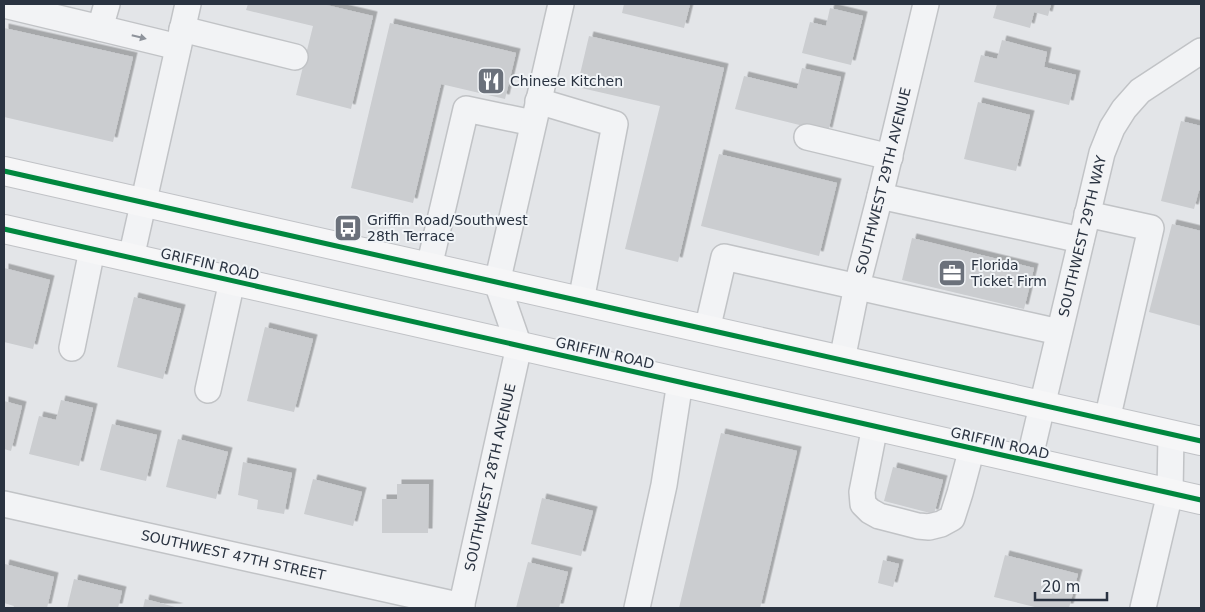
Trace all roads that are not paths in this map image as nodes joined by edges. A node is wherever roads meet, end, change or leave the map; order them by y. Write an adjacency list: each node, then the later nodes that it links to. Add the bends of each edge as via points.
1 (4, 4): 6 (street)
2 (106, 4): 6 (street)
3 (188, 4): 7 (street)
4 (561, 4): 10 (street)
5 (926, 4): 12 (street, SOUTHWEST 29TH AVENUE)
6 (100, 28): 7 (street, one-way to 7)
7 (180, 38): 9 (street); 15 (street)
8 (1201, 51): 16 (street, SOUTHWEST 29TH WAY, via 1140,91 1124,109 1102,153)
9 (295, 57)
10 (536, 112): 21 (street, via 466,109); 23 (street); 25 (street, via 615,124)
11 (807, 137): 12 (street)
12 (890, 157): 14 (street, SOUTHWEST 29TH AVENUE)
13 (4, 171): 15 (main road)
14 (880, 196): 18 (street); 24 (street, SOUTHWEST 29TH AVENUE)
15 (143, 203): 20 (street); 21 (main road)
16 (1087, 214): 18 (street, SOUTHWEST 29TH WAY); 34 (street, via 1151,228)
17 (4, 229): 19 (main road, GRIFFIN ROAD)
18 (1082, 240): 27 (street, SOUTHWEST 29TH WAY)
19 (92, 250): 20 (main road, GRIFFIN ROAD); 29 (street)
20 (131, 258): 22 (main road, GRIFFIN ROAD)
21 (429, 267): 23 (main road)
22 (232, 281): 28 (main road, GRIFFIN ROAD); 32 (street)
23 (497, 283): 25 (main road); 28 (street)
24 (857, 286): 26 (street, via 724,257); 27 (street); 30 (street, SOUTHWEST 29TH AVENUE)
25 (581, 301): 26 (main road)
26 (707, 330): 30 (main road)
27 (1059, 332): 33 (street, SOUTHWEST 29TH WAY)
28 (519, 346): 31 (main road, GRIFFIN ROAD); 43 (street, SOUTHWEST 28TH AVENUE)
29 (72, 348)
30 (842, 360): 33 (main road)
31 (680, 382): 35 (main road, GRIFFIN ROAD); 44 (street, via 664,485)
32 (208, 390)
33 (1042, 405): 34 (main road); 39 (street, SOUTHWEST 29TH WAY)
34 (1107, 420): 36 (main road)
35 (875, 426): 38 (main road, GRIFFIN ROAD); 38 (street, via 862,492 863,504 879,516 918,526 929,527 952,518)
36 (1171, 434): 37 (main road); 40 (street)
37 (1201, 441)
38 (972, 448): 39 (main road, GRIFFIN ROAD)
39 (1029, 461): 40 (main road, GRIFFIN ROAD)
40 (1170, 493): 41 (main road, GRIFFIN ROAD); 45 (street)
41 (1201, 500)
42 (4, 504): 43 (street, SOUTHWEST 47TH STREET)
43 (462, 607)
44 (637, 608)
45 (1144, 608)

